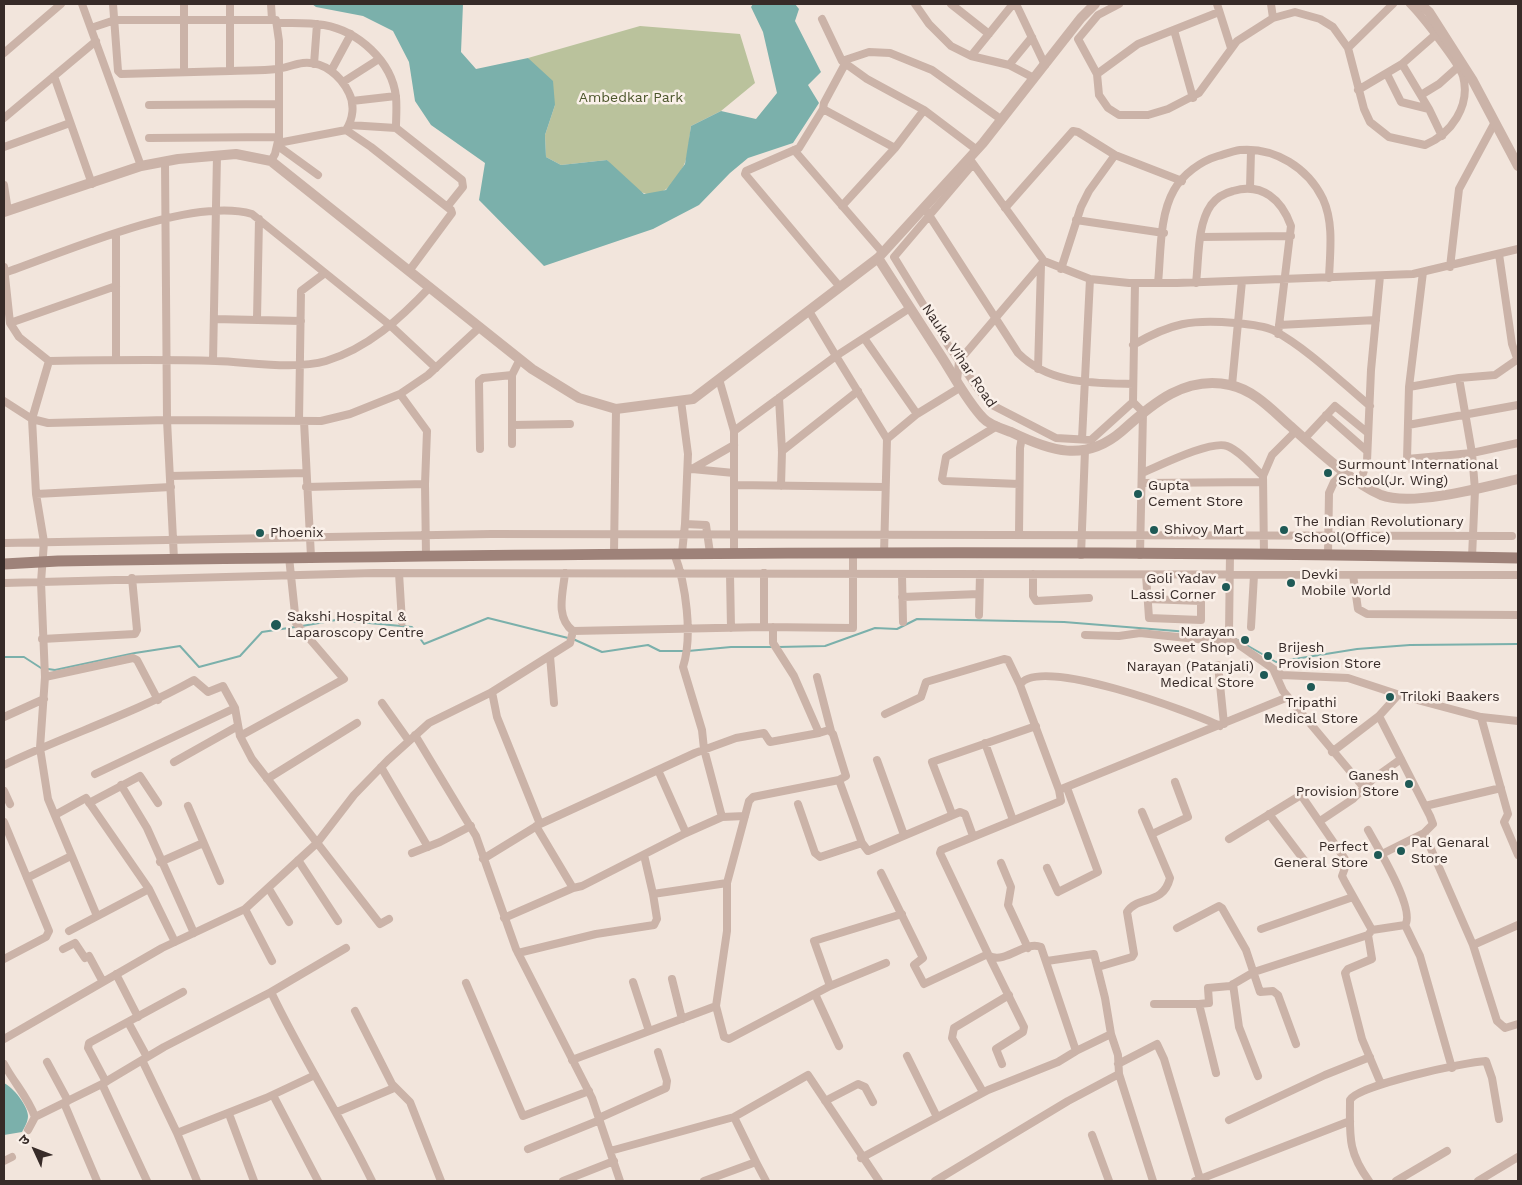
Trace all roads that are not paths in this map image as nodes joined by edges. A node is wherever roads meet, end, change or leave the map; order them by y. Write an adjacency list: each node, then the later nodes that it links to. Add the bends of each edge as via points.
1 (61, 4): 33 (street)
2 (82, 4): 24 (street)
3 (113, 4): 21 (street)
4 (184, 4): 18 (street)
5 (230, 4): 19 (street)
6 (271, 4): 22 (street)
7 (915, 4): 34 (street, via 950,46)
8 (951, 4): 27 (street)
9 (1014, 4): 27 (street); 29 (street)
10 (1095, 4): 40 (street)
11 (1119, 4): 46 (street, via 1098,15 1078,40)
12 (1272, 4): 17 (street)
13 (1393, 4): 32 (street)
14 (1410, 4): 28 (street)
15 (1420, 4): 64 (street, via 1474,81)
16 (1218, 8): 25 (street); 31 (street)
17 (1273, 18): 31 (street); 32 (street, via 1295,12 1320,19 1333,27)
18 (184, 19): 19 (street); 21 (street); 45 (street)
19 (230, 19): 22 (street); 43 (street)
20 (822, 19): 36 (street)
21 (113, 20): 24 (street); 45 (street, via 119,73)
22 (274, 21): 23 (street); 42 (street)
23 (317, 24): 26 (street); 37 (street)
24 (91, 28): 30 (street)
25 (1174, 30): 46 (street, via 1138,44); 54 (street)
26 (351, 34): 35 (street); 44 (street)
27 (989, 34): 34 (street)
28 (1435, 35): 38 (street); 41 (street)
29 (1032, 37): 39 (street); 40 (street)
30 (96, 41): 48 (street); 80 (street)
31 (1231, 48): 54 (street, via 1204,89)
32 (1348, 48): 51 (street)
33 (4, 53)
34 (971, 56): 39 (street)
35 (379, 59): 50 (street); 53 (street)
36 (844, 63): 59 (street); 60 (street); 62 (street, via 869,52 890,53 932,70)
37 (314, 64): 42 (street); 44 (street)
38 (1402, 64): 47 (street); 52 (street)
39 (1009, 65): 49 (street)
40 (1045, 65): 49 (street)
41 (1458, 67): 52 (street); 67 (street, via 1464,78 1463,103 1458,118)
42 (278, 69): 43 (street); 56 (street)
43 (230, 71): 45 (street)
44 (331, 71): 50 (street)
45 (184, 72)
46 (1097, 74): 54 (street, via 1102,101 1119,115 1148,115)
47 (1387, 74): 51 (street); 58 (street, via 1401,102)
48 (54, 76): 61 (street); 63 (street)
49 (1034, 78): 62 (street)
50 (343, 82): 55 (street)
51 (1358, 90): 67 (street, via 1366,116 1383,133 1420,145)
52 (1421, 95): 58 (street)
53 (396, 96): 55 (street); 66 (street)
54 (1193, 98)
55 (352, 101): 65 (street)
56 (277, 104): 57 (street); 69 (street)
57 (149, 105)
58 (1429, 109): 67 (street)
59 (823, 110): 71 (street); 72 (street, via 799,148)
60 (924, 110): 71 (street); 73 (street)
61 (4, 118)
62 (1002, 120): 73 (street)
63 (70, 123): 70 (street); 84 (street)
64 (1494, 124): 81 (street); 105 (street, via 1459,189)
65 (348, 128): 66 (street); 69 (street); 88 (street)
66 (396, 128): 88 (street, via 462,180 463,187)
67 (1442, 136)
68 (149, 138): 69 (street)
69 (278, 142): 77 (street); 82 (street)
70 (4, 146)
71 (894, 148): 87 (street)
72 (794, 150): 87 (street); 121 (street, via 746,170 745,174)
73 (977, 150): 78 (street)
74 (1251, 150): 83 (street, via 1209,159); 86 (street); 112 (street, via 1284,158 1316,188 1328,219)
75 (1115, 154): 83 (street); 89 (street, via 1073,131); 95 (street, via 1089,191)
76 (217, 155): 77 (street, via 236,154); 79 (street); 90 (street)
77 (271, 161): 107 (street)
78 (971, 161): 89 (street); 92 (street)
79 (165, 162): 80 (street); 93 (street)
80 (141, 166): 84 (street)
81 (1518, 166)
82 (318, 175)
83 (1182, 181): 96 (street, via 1171,198)
84 (92, 184): 91 (street)
85 (4, 185): 91 (street)
86 (1250, 188): 98 (street, via 1263,191 1286,210); 99 (street, via 1223,194 1212,204 1203,221)
87 (842, 206): 102 (street)
88 (448, 207): 107 (street, via 452,213)
89 (1006, 208): 103 (street)
90 (215, 210): 93 (street); 94 (street, via 237,210 252,214); 125 (street)
91 (6, 211)
92 (927, 212): 102 (street); 124 (street); 144 (street, via 894,257)
93 (165, 218): 97 (street); 142 (street)
94 (259, 220): 110 (street); 126 (street)
95 (1076, 220): 96 (street); 106 (street)
96 (1164, 233): 117 (street)
97 (116, 234): 109 (street); 119 (street)
98 (1291, 236): 99 (street); 114 (street)
99 (1201, 237): 118 (street)
100 (1518, 249): 101 (street)
101 (1499, 254): 105 (street); 140 (street, via 1512,344)
102 (881, 256): 121 (street); 122 (street, Nauka Vihar Road)
103 (1042, 263): 106 (street); 124 (street); 147 (street)
104 (4, 267): 109 (street)
105 (1450, 267): 108 (street)
106 (1061, 269): 113 (street)
107 (409, 271): 120 (street)
108 (1423, 272): 111 (street); 155 (street)
109 (4, 273): 129 (street)
110 (325, 273): 127 (street, via 301,291); 132 (street)
111 (1380, 276): 112 (street); 128 (street)
112 (1329, 278): 114 (street)
113 (1090, 279): 116 (street); 151 (street)
114 (1285, 280): 115 (street); 131 (street)
115 (1242, 281): 118 (street); 130 (street)
116 (1135, 283): 117 (street); 136 (street)
117 (1158, 283): 118 (street)
118 (1196, 283)
119 (116, 286): 129 (street); 139 (street)
120 (430, 287): 132 (street); 133 (street)
121 (840, 287): 123 (street)
122 (910, 308): 135 (street); 152 (street, Nauka Vihar Road)
123 (809, 311): 137 (street); 150 (street)
124 (995, 317): 144 (street); 147 (street, via 1018,352)
125 (214, 318): 126 (street); 143 (street)
126 (256, 320): 127 (street)
127 (301, 320): 145 (street)
128 (1376, 320): 131 (street); 164 (street)
129 (10, 323): 141 (street, via 19,338)
130 (1238, 323): 134 (street); 136 (street, via 1185,322); 154 (street)
131 (1279, 325): 134 (street)
132 (390, 326): 145 (street, via 336,358); 146 (street)
133 (480, 327): 138 (street); 146 (street)
134 (1278, 334): 164 (street, via 1298,346)
135 (864, 338): 137 (street); 167 (street)
136 (1133, 344): 153 (street)
137 (836, 356): 156 (street); 158 (street)
138 (520, 359): 148 (street); 165 (street, via 579,398)
139 (116, 360): 141 (street); 142 (street)
140 (1518, 360): 149 (street, via 1495,375)
141 (49, 361): 170 (street)
142 (166, 361): 143 (street); 171 (street)
143 (213, 361): 145 (street)
144 (959, 361): 152 (street); 162 (street)
145 (300, 364): 173 (street)
146 (436, 368): 157 (street)
147 (1038, 369): 151 (street, via 1071,381)
148 (512, 375): 175 (street); 188 (street, via 479,381)
149 (1459, 378): 155 (street); 169 (street)
150 (719, 379): 160 (street, via 693,399); 178 (street)
151 (1085, 382): 153 (street); 186 (street)
152 (959, 384): 167 (street); 172 (street, Nauka Vihar Road)
153 (1133, 384): 161 (street)
154 (1232, 385): 166 (street, Nauka Vihar Road, via 1189,386 1169,393); 179 (street, Nauka Vihar Road, via 1258,399)
155 (1409, 387): 176 (street)
156 (858, 391): 183 (street); 189 (street)
157 (400, 394): 173 (street, via 350,414 321,421); 202 (street, via 427,431)
158 (779, 398): 178 (street); 189 (street)
159 (4, 401): 170 (street)
160 (681, 401): 165 (street); 192 (street)
161 (1133, 402): 166 (street); 186 (street)
162 (992, 405): 172 (street); 186 (street, via 1056,438)
163 (1518, 405): 169 (street)
164 (1370, 406): 180 (street)
165 (616, 409): 212 (street)
166 (1143, 412): 186 (street, Nauka Vihar Road, via 1119,433 1092,449); 195 (street)
167 (917, 414): 183 (street)
168 (1326, 415): 180 (street, via 1336,406); 182 (street); 190 (street)
169 (1465, 416): 176 (street); 191 (street)
170 (32, 419): 171 (street, via 48,423); 210 (street)
171 (167, 420): 173 (street); 197 (street)
172 (984, 420): 177 (street, Nauka Vihar Road)
173 (302, 421): 196 (street)
174 (570, 424): 175 (street)
175 (512, 425): 185 (street)
176 (1408, 425): 191 (street, via 1407,459)
177 (997, 426): 181 (street, Nauka Vihar Road); 203 (street, via 946,456 942,479)
178 (734, 431): 187 (street)
179 (1296, 432): 182 (street, Nauka Vihar Road); 198 (street, via 1272,455)
180 (1368, 432): 190 (street)
181 (1022, 437): 186 (street, Nauka Vihar Road, via 1062,452); 203 (street)
182 (1305, 438): 193 (street, Nauka Vihar Road)
183 (887, 439): 208 (street)
184 (1518, 443): 191 (street)
185 (512, 444)
186 (1083, 444): 219 (street)
187 (734, 445): 192 (street); 194 (street)
188 (480, 449)
189 (782, 451): 205 (street)
190 (1367, 451): 201 (street)
191 (1472, 453): 209 (street)
192 (690, 469): 194 (street); 211 (street)
193 (1345, 471): 201 (street, Nauka Vihar Road); 222 (street, via 1329,493)
194 (734, 473): 204 (street)
195 (1142, 473): 198 (street, via 1207,448 1224,445 1237,452); 200 (street)
196 (306, 474): 197 (street); 207 (street)
197 (170, 476): 206 (street)
198 (1263, 479): 200 (street); 221 (street)
199 (1518, 479): 209 (street, Nauka Vihar Road)
200 (1142, 483): 220 (street)
201 (1360, 483): 209 (street, Nauka Vihar Road, via 1382,495 1409,499)
202 (425, 484): 207 (street); 217 (street)
203 (1019, 484): 218 (street)
204 (734, 485): 205 (street); 215 (street)
205 (781, 486): 208 (street)
206 (171, 487): 210 (street); 226 (street)
207 (306, 487): 223 (street)
208 (885, 487): 216 (street)
209 (1476, 490): 224 (street)
210 (36, 494): 227 (street)
211 (685, 524): 213 (street); 214 (street, via 706,525)
212 (614, 533): 213 (street); 217 (street); 229 (street)
213 (683, 533): 214 (street); 230 (street)
214 (706, 533): 215 (street); 231 (street)
215 (734, 533): 216 (street); 232 (street)
216 (884, 533): 218 (street); 234 (street)
217 (425, 534): 223 (street); 240 (street)
218 (1018, 534): 219 (street)
219 (1082, 534): 220 (street); 235 (street)
220 (1142, 534): 221 (street); 237 (street)
221 (1264, 535): 222 (street); 238 (street)
222 (1328, 535): 224 (street); 239 (street)
223 (308, 536): 226 (street); 242 (street)
224 (1474, 536): 225 (street); 243 (street)
225 (1512, 536)
226 (173, 539): 227 (street); 245 (street)
227 (44, 542): 228 (street); 246 (street)
228 (4, 543)
229 (614, 553): 230 (main road); 240 (main road)
230 (678, 553): 231 (main road); 256 (street)
231 (710, 553): 232 (main road)
232 (734, 554): 233 (main road)
233 (853, 554): 234 (main road); 252 (street)
234 (884, 554): 235 (main road)
235 (1081, 554): 237 (main road)
236 (1230, 554): 237 (main road); 238 (main road); 259 (street)
237 (1140, 555)
238 (1264, 555): 239 (main road)
239 (1328, 555): 243 (main road)
240 (426, 556): 242 (main road)
241 (289, 557): 242 (main road); 245 (main road); 255 (street)
242 (311, 557)
243 (1472, 557): 244 (main road)
244 (1518, 558)
245 (174, 559): 246 (main road)
246 (42, 562): 247 (main road); 264 (street)
247 (4, 564)
248 (399, 573): 249 (street); 255 (street); 272 (street)
249 (565, 573): 256 (street); 280 (street, via 561,614)
250 (764, 573): 251 (street); 252 (street); 274 (street)
251 (730, 574): 256 (street); 278 (street)
252 (853, 574): 257 (street); 275 (street, via 853,628)
253 (980, 574): 254 (street); 257 (street); 266 (street)
254 (1033, 574): 258 (street); 268 (street, via 1036,601)
255 (290, 575): 263 (street); 309 (street, via 296,623 344,679)
256 (683, 575): 277 (street)
257 (902, 575): 267 (street)
258 (1146, 575): 259 (street); 269 (street)
259 (1230, 575): 260 (street); 282 (street)
260 (1254, 575): 261 (street); 276 (street)
261 (1353, 575): 262 (street); 270 (street, via 1358,609 1367,614)
262 (1518, 575)
263 (132, 578): 264 (street); 281 (street, via 135,634)
264 (41, 582): 265 (street); 281 (street)
265 (4, 583)
266 (980, 594): 267 (street); 271 (street)
267 (902, 597): 273 (street)
268 (1089, 598)
269 (1148, 599): 269 (street, via 1147,616 1150,619 1201,620 1201,601)
270 (1518, 615)
271 (979, 616)
272 (402, 622)
273 (902, 622)
274 (764, 627): 275 (street); 278 (street)
275 (773, 627): 307 (street, via 774,646 794,676)
276 (1251, 627)
277 (686, 628): 278 (street); 280 (street); 313 (street, via 683,667 702,730)
278 (731, 628)
279 (1085, 634): 282 (street, via 1119,636 1140,633)
280 (572, 637): 283 (street)
281 (42, 639): 286 (street)
282 (1232, 639): 285 (street)
283 (550, 656): 289 (street); 295 (street)
284 (1218, 665): 303 (street)
285 (1274, 671): 290 (street, via 1282,675 1348,678); 291 (street)
286 (45, 677): 292 (street); 293 (street, via 132,658 137,660)
287 (817, 677): 306 (street)
288 (1020, 684): 297 (street, via 1008,660 1004,659 926,682 921,697); 303 (street, via 1043,676 1077,678 1175,707); 305 (street)
289 (492, 692): 308 (street, via 429,723); 346 (street, via 497,716)
290 (1398, 695): 298 (street); 299 (street)
291 (1288, 697): 303 (street); 314 (street)
292 (44, 699): 300 (street); 312 (street)
293 (158, 700): 296 (street, via 194,680 208,692 222,686); 312 (street)
294 (382, 703): 310 (street)
295 (554, 703)
296 (235, 708): 304 (street); 321 (street)
297 (885, 714)
298 (1379, 716): 314 (street); 315 (street)
299 (1481, 716): 301 (street); 327 (street)
300 (4, 718)
301 (1518, 720)
302 (357, 723): 322 (street)
303 (1222, 725): 326 (street)
304 (238, 726): 309 (street); 317 (street)
305 (1036, 726): 311 (street); 329 (street)
306 (831, 731): 307 (street); 323 (street, via 846,776)
307 (819, 733): 313 (street, via 770,742 764,733 750,734)
308 (415, 735): 310 (street); 347 (street)
309 (240, 736): 322 (street)
310 (409, 741): 319 (street)
311 (985, 743): 338 (street, via 932,762); 343 (street)
312 (40, 748): 318 (street); 340 (street, via 48,799)
313 (704, 749): 320 (street); 342 (street)
314 (1332, 752): 328 (street)
315 (1401, 759): 328 (street); 336 (street)
316 (877, 760): 352 (street)
317 (174, 762)
318 (4, 766)
319 (381, 767): 356 (street, via 354,795); 358 (street)
320 (658, 770): 346 (street); 349 (street)
321 (95, 774)
322 (267, 779): 356 (street)
323 (839, 780): 341 (street, via 753,797); 357 (street)
324 (1175, 782): 350 (street, via 1188,817)
325 (121, 785): 331 (street); 332 (street, via 140,776); 366 (street, via 147,828)
326 (1067, 788): 329 (street); 369 (street, via 1098,872 1058,892)
327 (1501, 788): 336 (street); 362 (street, via 1508,814 1504,822)
328 (1365, 789): 344 (street)
329 (1059, 790): 343 (street, via 1061,801)
330 (4, 791): 333 (street)
331 (89, 803): 340 (street, via 86,798); 375 (street)
332 (158, 803)
333 (10, 804)
334 (798, 804): 357 (street, via 817,856)
335 (188, 806): 355 (street)
336 (1425, 806): 351 (street, via 1433,824)
337 (1142, 812): 350 (street)
338 (952, 814): 352 (street); 353 (street, via 965,814)
339 (1269, 814): 344 (street, via 1301,796); 354 (street); 368 (street)
340 (55, 815): 363 (street)
341 (745, 816): 342 (street); 373 (street)
342 (722, 817): 349 (street)
343 (1013, 820): 353 (street)
344 (1320, 821): 378 (street, via 1345,859 1342,876)
345 (4, 822): 371 (street)
346 (538, 825): 364 (street); 374 (street)
347 (471, 826): 358 (street); 364 (street)
348 (1368, 830): 360 (street)
349 (686, 833): 361 (street)
350 (1152, 834): 404 (street, via 1170,878 1168,884 1156,898 1131,907 1127,912 1132,957)
351 (1424, 834): 360 (street); 394 (street)
352 (904, 835): 357 (street, via 868,851)
353 (973, 836): 399 (street, via 940,853)
354 (1228, 839)
355 (203, 843): 366 (street); 372 (street)
356 (317, 843): 365 (street); 383 (street, via 380,924)
357 (862, 843)
358 (428, 847): 359 (street)
359 (412, 853)
360 (1382, 854): 386 (street, via 1403,898 1408,916)
361 (644, 855): 374 (street); 377 (street)
362 (1518, 855)
363 (71, 856): 371 (street); 381 (street)
364 (484, 859): 382 (street)
365 (298, 860): 376 (street); 384 (street)
366 (160, 862): 392 (street)
367 (1001, 863): 396 (street, via 1011,887 1008,905)
368 (1307, 864)
369 (1047, 868)
370 (881, 873): 380 (street)
371 (27, 878): 400 (street, via 48,934)
372 (220, 881)
373 (727, 883): 377 (street); 419 (street, via 728,931)
374 (573, 888): 382 (street)
375 (149, 889): 381 (street); 393 (street)
376 (269, 889): 379 (street); 385 (street)
377 (653, 894): 398 (street, via 657,918 654,925)
378 (1353, 897): 389 (street); 391 (street)
379 (245, 910): 392 (street); 401 (street)
380 (902, 914): 399 (street, via 923,958 914,965 925,985); 412 (street, via 814,941)
381 (97, 916): 390 (street)
382 (504, 918): 398 (street)
383 (388, 919)
384 (338, 921)
385 (289, 922)
386 (1406, 925): 391 (street); 440 (street, via 1420,956)
387 (1518, 925): 394 (street)
388 (1176, 928): 405 (street, via 1221,907)
389 (1261, 929)
390 (69, 931)
391 (1370, 932): 405 (street); 433 (street, via 1372,959 1345,973 1362,1039)
392 (194, 933): 393 (street)
393 (175, 942): 406 (street)
394 (1472, 945): 424 (street, via 1497,1021 1505,1028)
395 (346, 948): 414 (street)
396 (1028, 948): 399 (street, via 1002,957); 402 (street, via 1041,948)
397 (63, 949): 408 (street, via 75,943 85,958 88,956)
398 (518, 952): 435 (street)
399 (988, 955): 416 (street)
400 (4, 959)
401 (272, 961)
402 (1047, 961): 404 (street, via 1093,953); 430 (street)
403 (886, 962): 412 (street)
404 (1098, 967): 426 (street)
405 (1255, 972): 411 (street); 428 (street, via 1260,993 1278,995)
406 (116, 974): 408 (street); 421 (street)
407 (672, 979): 422 (street)
408 (103, 982): 427 (street)
409 (633, 982): 425 (street)
410 (466, 983): 448 (street, via 523,1116)
411 (1233, 984): 418 (street, via 1208,988 1209,1003); 444 (street, via 1239,1027)
412 (830, 986): 415 (street)
413 (183, 992): 421 (street)
414 (272, 992): 434 (street); 443 (street)
415 (815, 994): 419 (street, via 727,1039); 429 (street)
416 (1008, 996): 438 (street, via 1024,1030 996,1048); 449 (street, via 954,1028 952,1033)
417 (1154, 1004): 418 (street)
418 (1199, 1004): 441 (street)
419 (716, 1006): 422 (street)
420 (355, 1011): 447 (street)
421 (138, 1017): 423 (street)
422 (682, 1019): 425 (street)
423 (128, 1022): 434 (street); 445 (street, via 88,1046)
424 (1518, 1024)
425 (649, 1032): 435 (street)
426 (1111, 1034): 430 (street); 439 (street)
427 (4, 1039)
428 (1296, 1044)
429 (840, 1046)
430 (1076, 1051): 449 (street, via 1058,1062)
431 (658, 1052): 459 (street, via 666,1088)
432 (907, 1056): 458 (street)
433 (1370, 1057): 446 (street); 461 (street)
434 (145, 1058): 445 (street); 464 (street)
435 (572, 1060): 448 (street)
436 (47, 1062): 452 (street)
437 (4, 1064): 456 (street, via 29,1101)
438 (1002, 1064)
439 (1118, 1064): 442 (street); 475 (street, via 1157,1044)
440 (1452, 1068): 446 (street); 460 (street, via 1486,1061)
441 (1216, 1073)
442 (1119, 1074): 488 (street); 490 (street)
443 (315, 1075): 450 (street); 454 (street)
444 (1258, 1076)
445 (104, 1083): 452 (street); 477 (street)
446 (1381, 1084): 462 (street, via 1351,1098)
447 (394, 1088): 454 (street); 482 (street, via 410,1102)
448 (589, 1091): 459 (street)
449 (984, 1092): 458 (street)
450 (273, 1095): 455 (street); 480 (street)
451 (825, 1101): 453 (street, via 858,1084 865,1087); 457 (street, via 806,1075); 471 (street)
452 (66, 1102): 456 (street); 476 (street)
453 (873, 1102)
454 (337, 1112): 481 (street)
455 (229, 1114): 464 (street); 479 (street)
456 (35, 1117): 463 (street)
457 (734, 1117): 467 (street); 474 (street)
458 (937, 1117): 471 (street)
459 (599, 1119): 466 (street); 467 (street)
460 (1499, 1119)
461 (1229, 1120)
462 (1350, 1121): 475 (street); 491 (street, via 1354,1158)
463 (28, 1130)
464 (177, 1133): 478 (street)
465 (1092, 1135): 489 (street)
466 (528, 1149)
467 (610, 1151): 472 (street)
468 (1447, 1151): 492 (street)
469 (12, 1157): 473 (street)
470 (1518, 1157): 493 (street)
471 (861, 1158): 487 (street)
472 (614, 1161): 483 (street); 484 (street)
473 (4, 1162)
474 (756, 1162): 485 (street); 486 (street)
475 (1197, 1180)
476 (97, 1181)
477 (147, 1181)
478 (197, 1181)
479 (254, 1181)
480 (318, 1181)
481 (372, 1181)
482 (441, 1181)
483 (563, 1181)
484 (620, 1181)
485 (707, 1181)
486 (766, 1181)
487 (879, 1181)
488 (935, 1181)
489 (1110, 1181)
490 (1153, 1181)
491 (1369, 1181)
492 (1396, 1181)
493 (1478, 1181)

